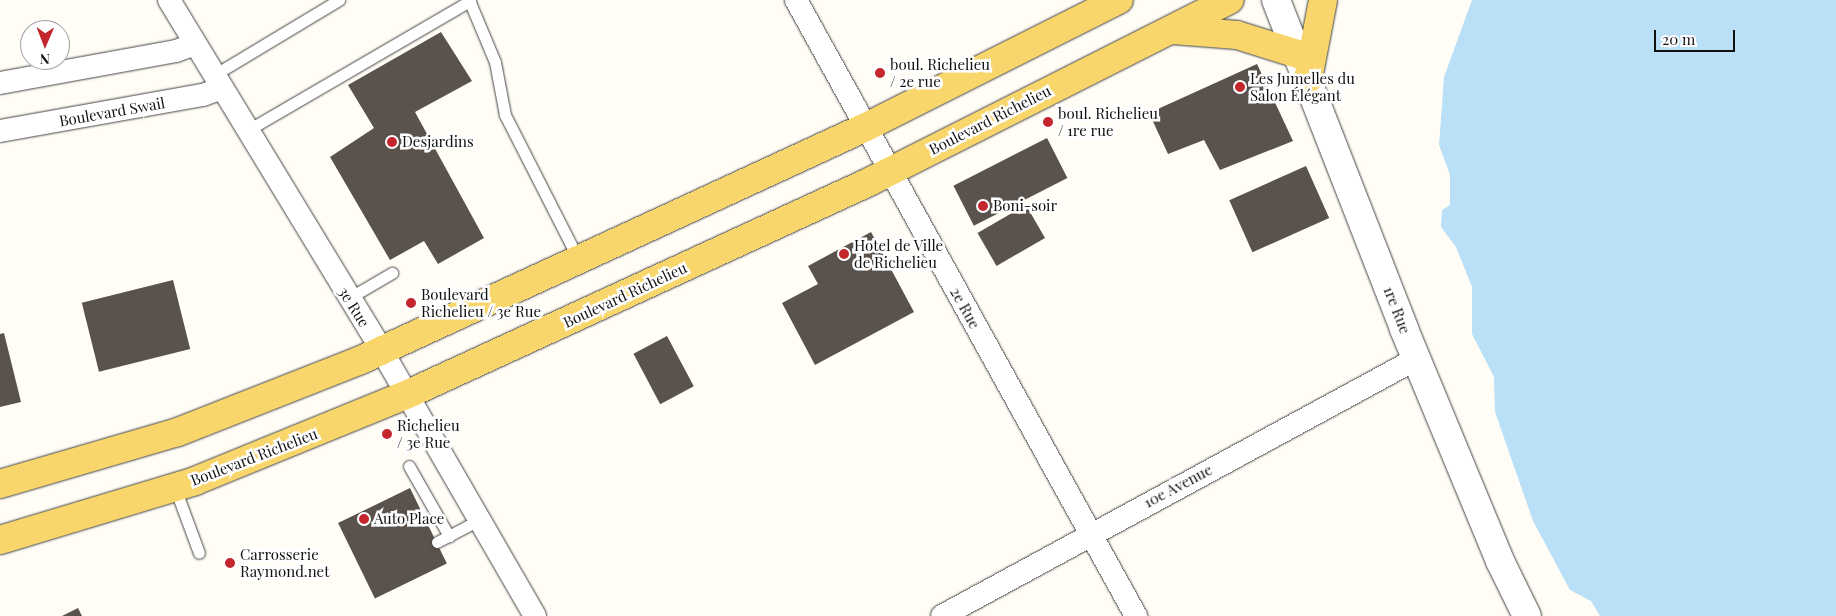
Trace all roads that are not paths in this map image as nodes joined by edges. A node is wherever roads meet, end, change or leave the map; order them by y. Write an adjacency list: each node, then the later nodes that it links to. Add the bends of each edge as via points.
1 (169, 0): 10 (street, 3e Rue)
2 (339, 0): 13 (lane)
3 (470, 0): 16 (lane); 19 (lane, via 495,62 505,115)
4 (796, 0): 15 (street, 2e Rue)
5 (1119, 0): 15 (main road)
6 (1230, 0): 9 (main road, Boulevard Richelieu)
7 (1276, 0): 11 (street, 1re Rue)
8 (1323, 0): 12 (main road)
9 (1169, 29): 11 (main road, via 1237,35); 18 (main road, Boulevard Richelieu)
10 (195, 44): 13 (street, 3e Rue); 14 (street, via 176,51)
11 (1298, 54): 12 (street, 1re Rue)
12 (1308, 79): 23 (street, 1re Rue)
13 (218, 82): 16 (street, 3e Rue); 17 (street, Boulevard Swail, via 197,96)
14 (0, 83)
15 (866, 127): 18 (street, 2e Rue); 19 (main road)
16 (248, 130): 21 (street, 3e Rue)
17 (0, 131)
18 (890, 171): 24 (main road, Boulevard Richelieu); 29 (street, 2e Rue)
19 (579, 262): 22 (main road)
20 (392, 273): 21 (lane)
21 (349, 298): 22 (street, 3e Rue)
22 (382, 351): 24 (street, 3e Rue); 26 (main road, via 178,432)
23 (1416, 359): 29 (street, 10e Avenue); 37 (street, 1re Rue, via 1500,561)
24 (406, 395): 27 (main road, Boulevard Richelieu); 28 (street, 3e Rue)
25 (409, 466): 30 (lane)
26 (0, 484)
27 (175, 488): 31 (main road, Boulevard Richelieu); 33 (lane)
28 (479, 520): 30 (lane); 34 (street, 3e Rue)
29 (1090, 534): 35 (street, 10e Avenue); 36 (street, 2e Rue)
30 (449, 536): 32 (lane)
31 (0, 540)
32 (437, 542)
33 (198, 553)
34 (535, 616)
35 (942, 616)
36 (1136, 616)
37 (1527, 616)

